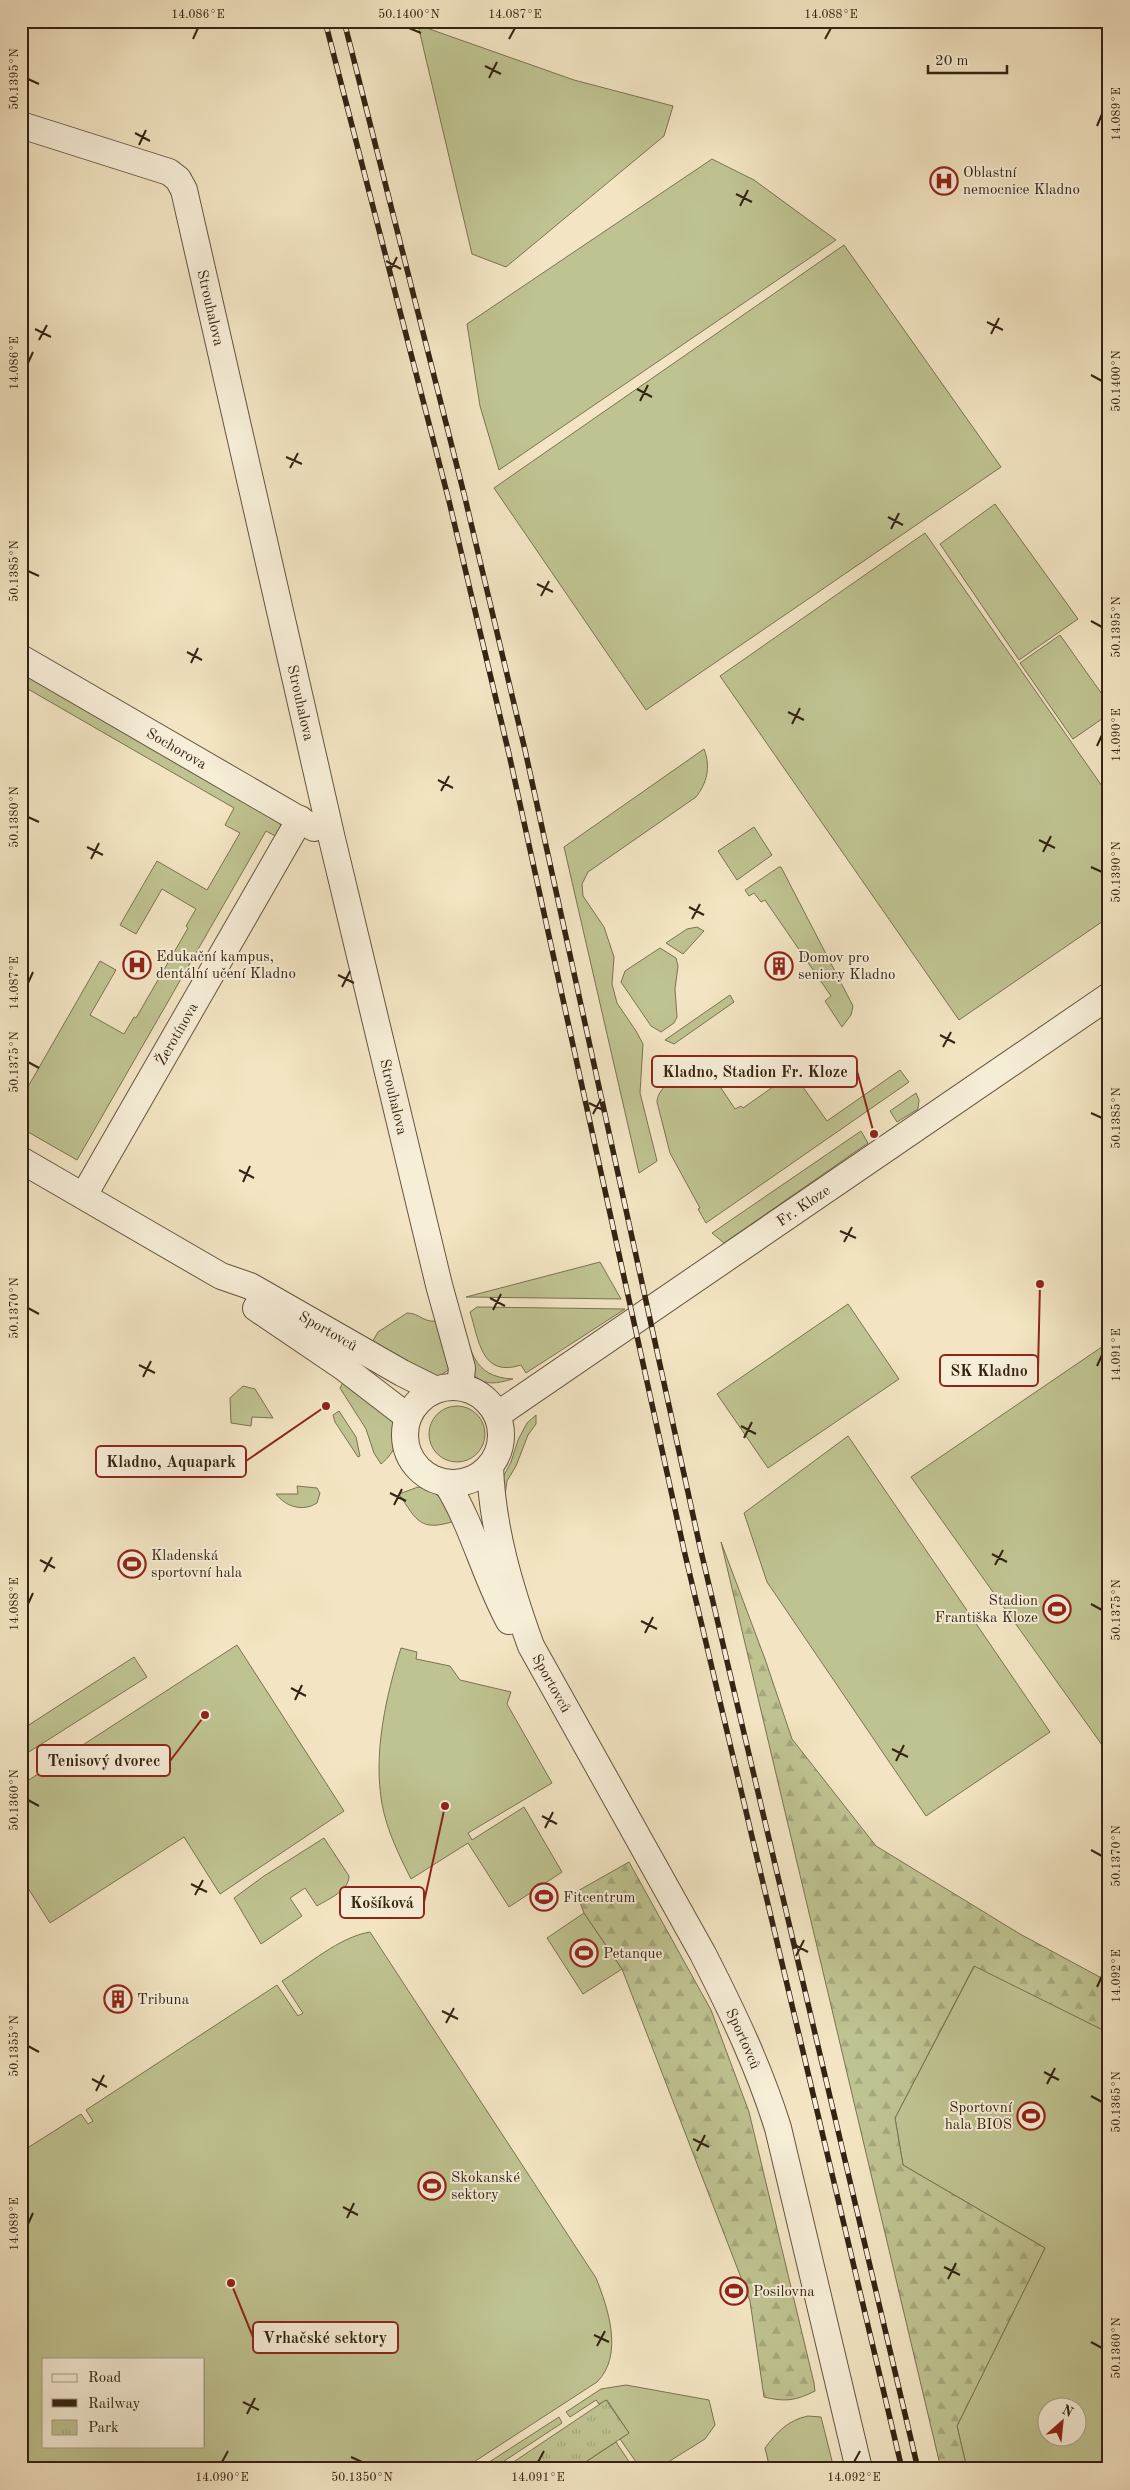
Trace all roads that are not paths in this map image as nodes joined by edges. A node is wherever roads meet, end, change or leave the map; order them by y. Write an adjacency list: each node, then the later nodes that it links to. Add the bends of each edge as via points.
1 (21, 125): 4 (street, Strouhalova, via 169,172 184,190)
2 (21, 658): 3 (street, Sochorova)
3 (300, 819): 4 (street, Sochorova); 7 (street, Žerotínova)
4 (332, 839): 9 (street, Strouhalova, via 436,1275 462,1368)
5 (1109, 996): 10 (street, Fr. Kloze)
6 (21, 1160): 7 (street, Sportovců)
7 (84, 1195): 8 (street, Sportovců)
8 (220, 1276): 9 (street, Sportovců, via 250,1286 394,1369); 11 (street, Sportovců, via 235,1293 343,1367)
9 (448, 1388): 10 (street, Sportovců, via 476,1392 489,1402); 11 (street, via 416,1403)
10 (497, 1416): 12 (street, Sportovců, via 501,1442)
11 (408, 1417): 13 (street, via 405,1432 407,1448 414,1463 432,1478)
12 (490, 1466): 13 (street, via 467,1481); 14 (street, Sportovců, via 494,1515 517,1608)
13 (447, 1484): 14 (street, Sportovců, via 459,1503 496,1596 510,1622)
14 (531, 1646): 15 (street, Sportovců, via 703,1954 753,2057 778,2128)
15 (860, 2469)

